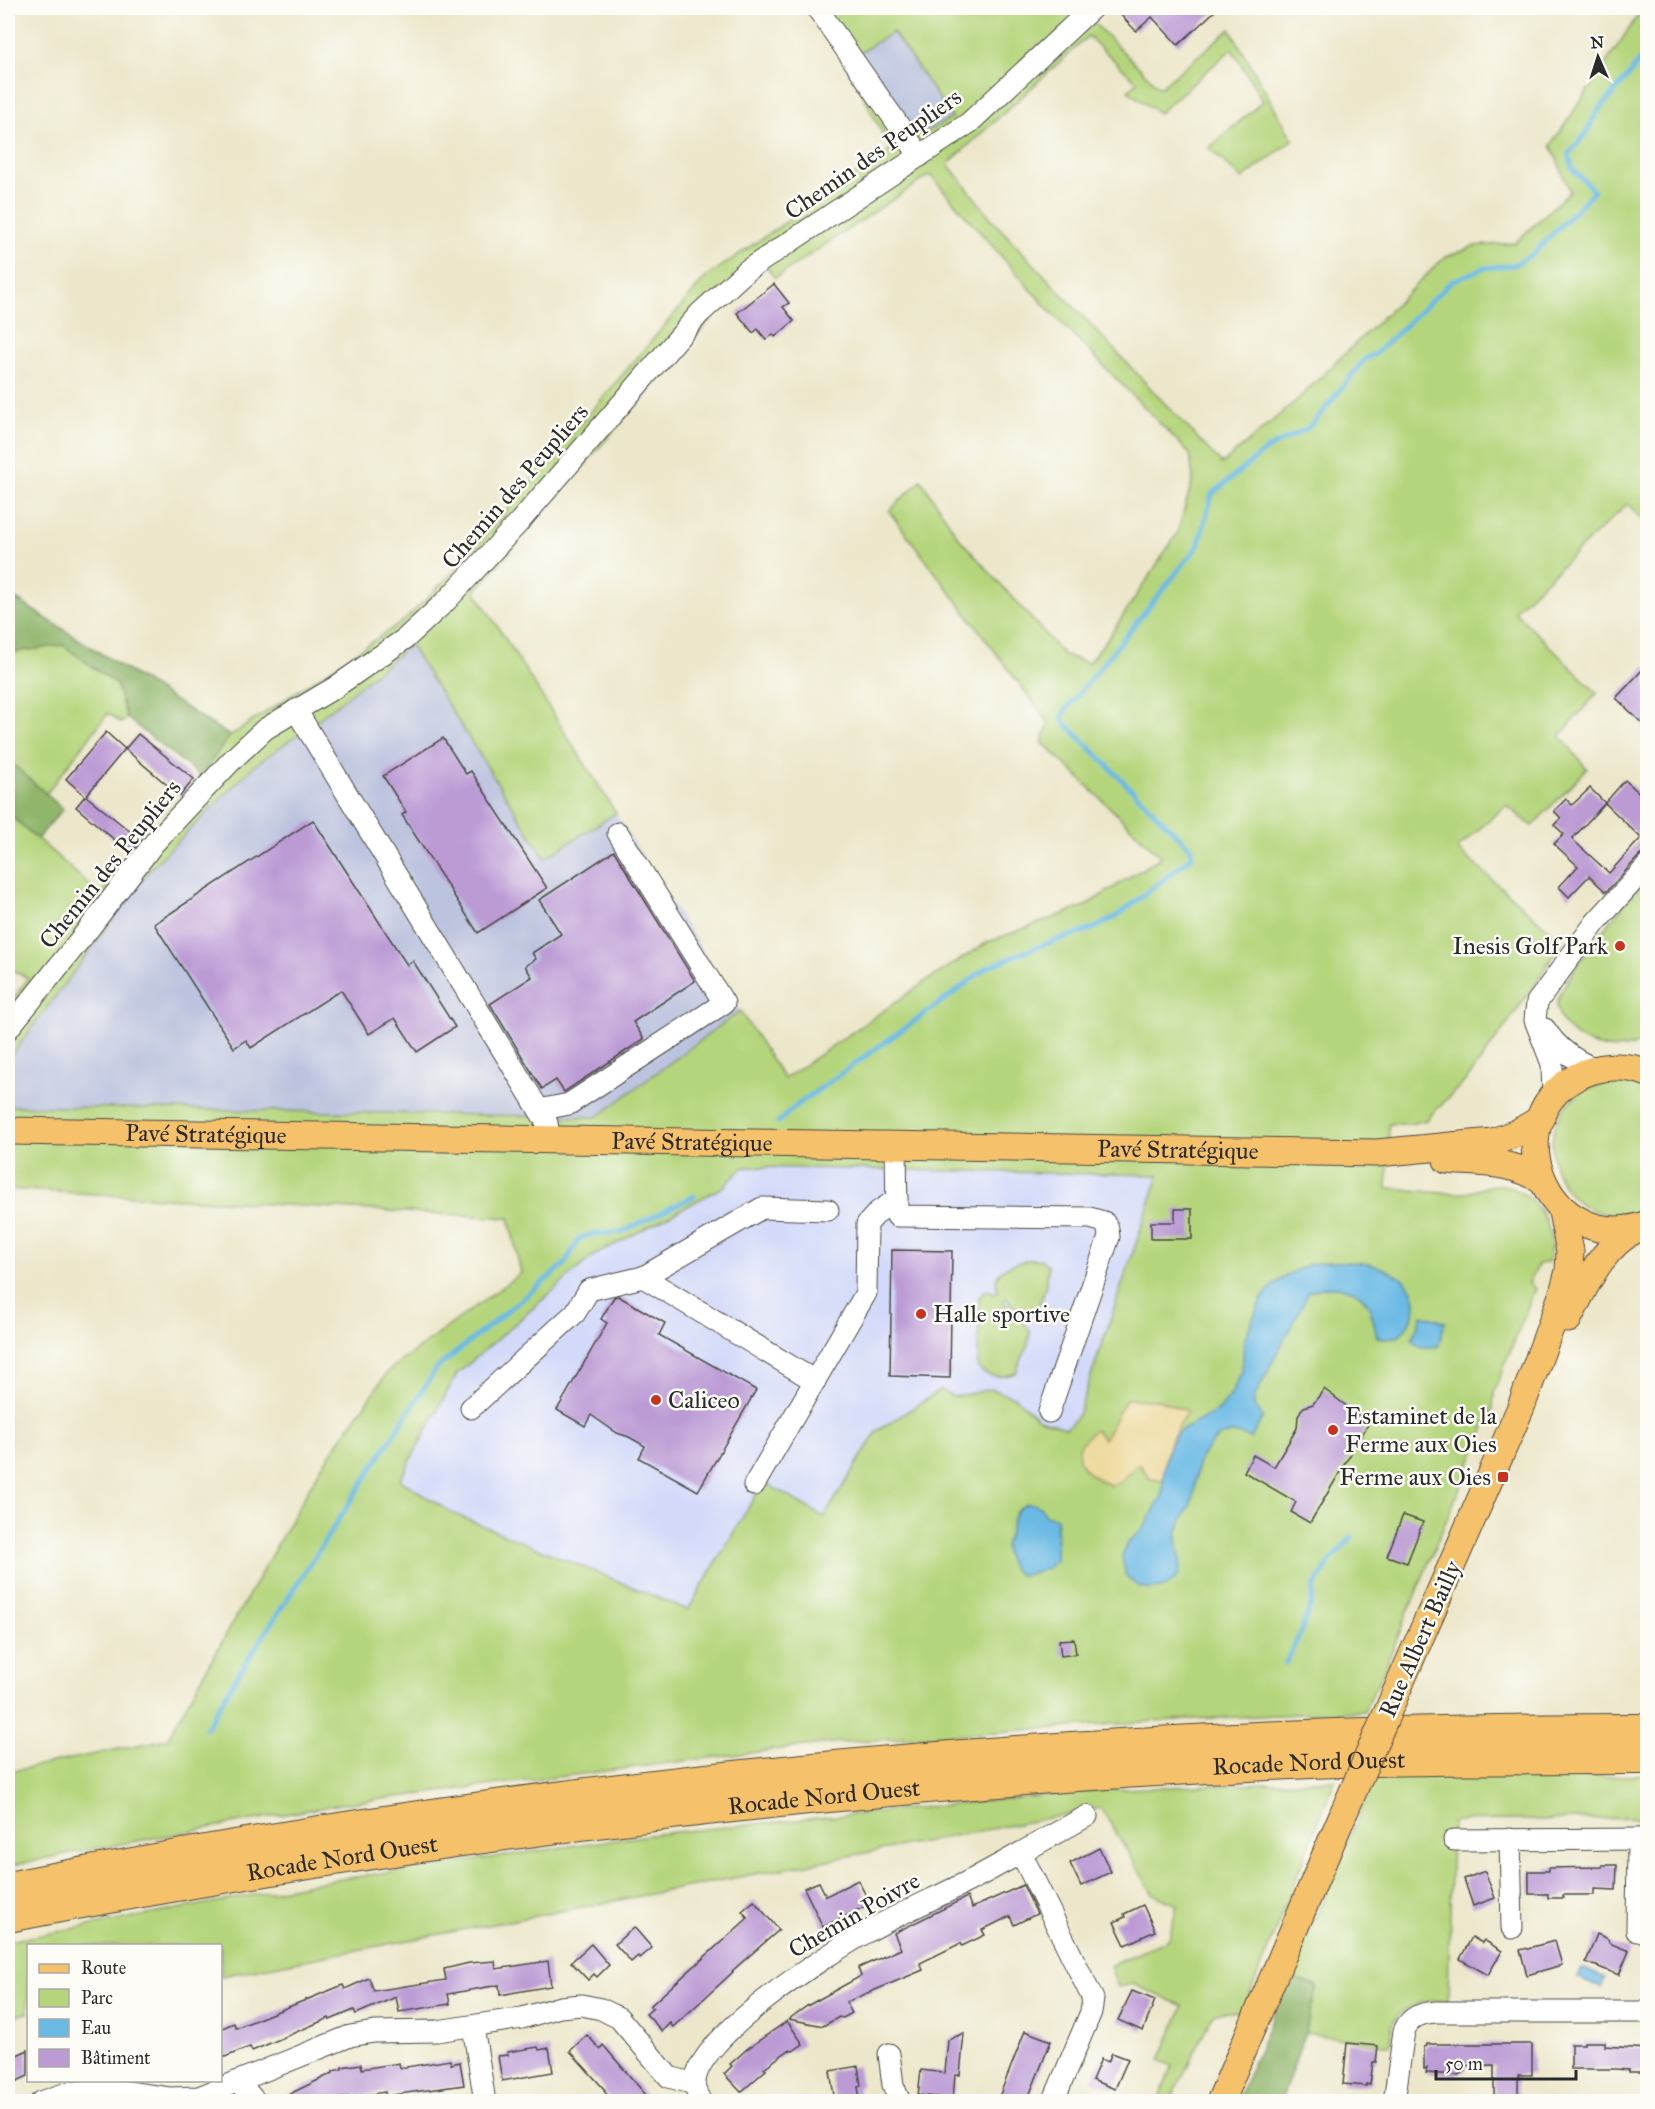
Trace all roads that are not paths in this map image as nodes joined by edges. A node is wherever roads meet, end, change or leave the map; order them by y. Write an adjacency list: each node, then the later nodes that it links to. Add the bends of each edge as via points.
1 (817, 8): 3 (street)
2 (1092, 8): 3 (street, Chemin des Peupliers, via 969,123)
3 (920, 156): 4 (street, Chemin des Peupliers, via 738,278 699,314 447,600 406,638)
4 (296, 710): 8 (street, Chemin des Peupliers, via 265,729 154,843); 12 (street)
5 (618, 833): 12 (street, via 724,1003 569,1104)
6 (1647, 865): 7 (street, via 1596,922)
7 (1541, 994): 10 (street, via 1541,1021 1551,1039 1572,1057); 11 (street, via 1535,1020 1552,1064)
8 (8, 1029)
9 (1640, 1065): 10 (main road)
10 (1596, 1069): 11 (main road, Pavé Stratégique, via 1572,1079)
11 (1547, 1108): 16 (main road, Pavé Stratégique, via 1517,1133 1492,1142); 17 (main road, via 1535,1149)
12 (539, 1110): 14 (street, via 547,1123)
13 (8, 1131): 14 (main road, Pavé Stratégique)
14 (550, 1140): 15 (main road, Pavé Stratégique)
15 (896, 1146): 16 (main road, Pavé Stratégique); 18 (street)
16 (1377, 1154): 17 (main road, Pavé Stratégique, via 1503,1164)
17 (1541, 1180): 19 (main road)
18 (897, 1199): 23 (street, via 867,1224 866,1293); 26 (street, via 897,1216 1090,1218 1104,1222 1109,1237)
19 (1561, 1207): 21 (main road, via 1598,1228 1620,1230); 24 (main road, Rue Albert Bailly, via 1570,1251 1569,1271)
20 (828, 1210): 22 (street, via 762,1208)
21 (1645, 1225): 24 (main road, Rue Albert Bailly, via 1618,1240 1601,1259)
22 (643, 1277): 23 (street); 25 (street, via 589,1290 575,1313)
23 (815, 1381): 27 (street)
24 (1521, 1407): 49 (main road, Rue Albert Bailly, bridge)
25 (471, 1408)
26 (1049, 1412)
27 (754, 1485)
28 (1647, 1730): 35 (highway, Rocade Nord Ouest, via 1312,1736 935,1757 483,1808 260,1842)
29 (1647, 1758): 36 (highway, Rocade Nord Ouest, via 1284,1764 881,1790 462,1839)
30 (1087, 1816): 34 (street, Chemin Poivre)
31 (1510, 1839): 32 (street); 33 (street); 37 (street)
32 (1643, 1839): 38 (street)
33 (1454, 1840)
34 (1021, 1853): 43 (street, Chemin Poivre, via 863,1934 795,1978 719,2039 696,2075); 48 (street, via 1093,1999)
35 (8, 1888)
36 (8, 1916)
37 (1512, 1928)
38 (1637, 1931)
39 (1647, 2012): 50 (street, via 1419,2015 1404,2031)
40 (473, 2026): 42 (street, via 350,2036); 43 (street, via 560,2007 593,2007 619,2018 669,2076); 46 (street)
41 (889, 2054): 47 (street, via 893,2085)
42 (238, 2082): 44 (street, via 207,2095 185,2098 93,2090); 45 (street)
43 (698, 2093)
44 (41, 2102)
45 (256, 2102)
46 (485, 2102)
47 (900, 2102)
48 (1053, 2102)
49 (1220, 2102)
50 (1394, 2102)

